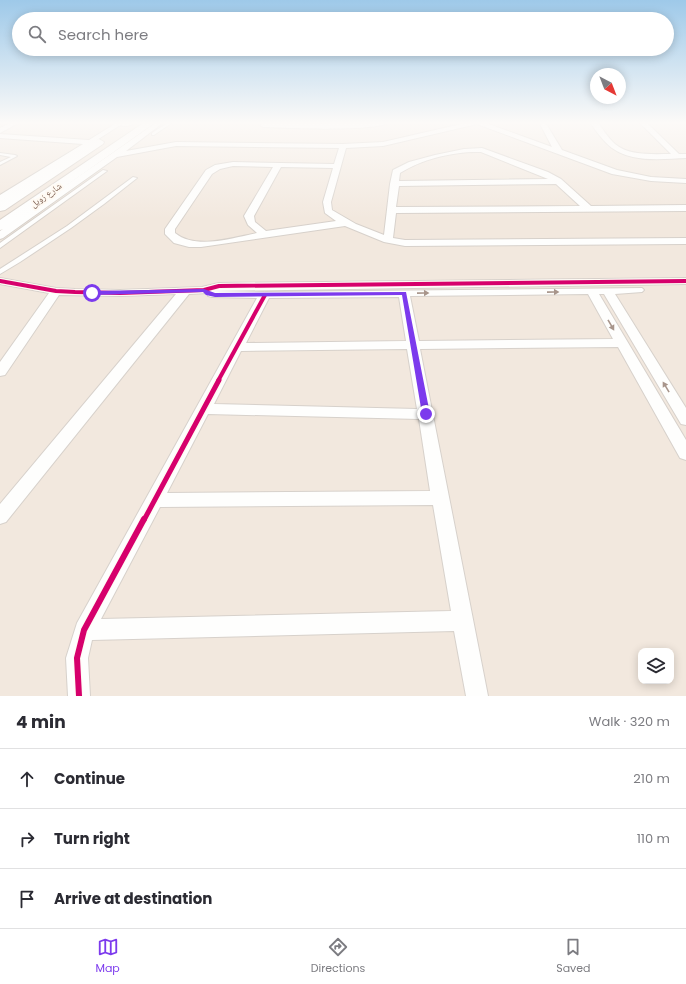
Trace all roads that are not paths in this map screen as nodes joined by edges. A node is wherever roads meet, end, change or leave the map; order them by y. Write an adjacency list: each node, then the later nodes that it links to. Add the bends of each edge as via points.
1 (4, 154): 16 (lane, via 15,156)
2 (71, 154): 24 (street)
3 (75, 154): 24 (main road, شارع زويل)
4 (116, 154): 12 (street)
5 (119, 154): 26 (main road, شارع زويل)
6 (221, 154): 15 (street)
7 (341, 154): 18 (street)
8 (446, 154): 23 (street, via 403,167 396,172)
9 (493, 154): 21 (street, via 534,168)
10 (566, 154): 22 (street, via 624,174)
11 (639, 154): 13 (street)
12 (113, 155): 26 (street)
13 (677, 156): 14 (street)
14 (686, 156)
15 (218, 161): 17 (street); 33 (street, via 170,229 170,234 180,242 201,244 240,240)
16 (0, 164)
17 (278, 165): 18 (street); 33 (street, via 249,216 251,223)
18 (338, 166): 31 (street, via 326,208 334,218)
19 (105, 171): 37 (lane)
20 (135, 178): 38 (lane, via 78,223)
21 (558, 181): 23 (street); 29 (street)
22 (686, 181)
23 (394, 184): 30 (street)
24 (17, 192): 25 (street); 27 (main road, شارع زويل)
25 (0, 199)
26 (42, 201): 32 (main road, شارع زويل); 34 (street)
27 (0, 207)
28 (686, 208): 29 (street)
29 (589, 209): 30 (street)
30 (392, 210): 35 (street)
31 (345, 223): 33 (street); 35 (street)
32 (0, 226)
33 (264, 234)
34 (0, 236)
35 (388, 240): 36 (street, via 405,243)
36 (686, 241)
37 (0, 246)
38 (0, 272)
39 (0, 281): 43 (street)
40 (683, 286): 41 (street); 46 (street)
41 (513, 287): 42 (street, via 220,286); 45 (street, one-way to 45); 47 (street, one-way to 41)
42 (204, 290): 44 (street); 48 (street, via 215,295)
43 (56, 291): 44 (street, via 120,294); 52 (street)
44 (185, 291): 59 (street)
45 (592, 291): 46 (street); 49 (street, one-way to 49)
46 (608, 291): 55 (street, one-way to 46)
47 (404, 294): 48 (street); 50 (street)
48 (265, 296): 51 (street)
49 (622, 343): 50 (street); 56 (street)
50 (414, 345): 51 (street); 54 (street)
51 (237, 347): 53 (street)
52 (0, 372)
53 (204, 409): 54 (street); 58 (street)
54 (426, 414): 57 (street)
55 (686, 420)
56 (686, 454)
57 (441, 498): 58 (street); 60 (street)
58 (154, 500): 61 (street)
59 (0, 517)
60 (464, 621): 61 (street); 63 (street)
61 (84, 630): 62 (street, via 77,658)
62 (79, 696)
63 (477, 696)

